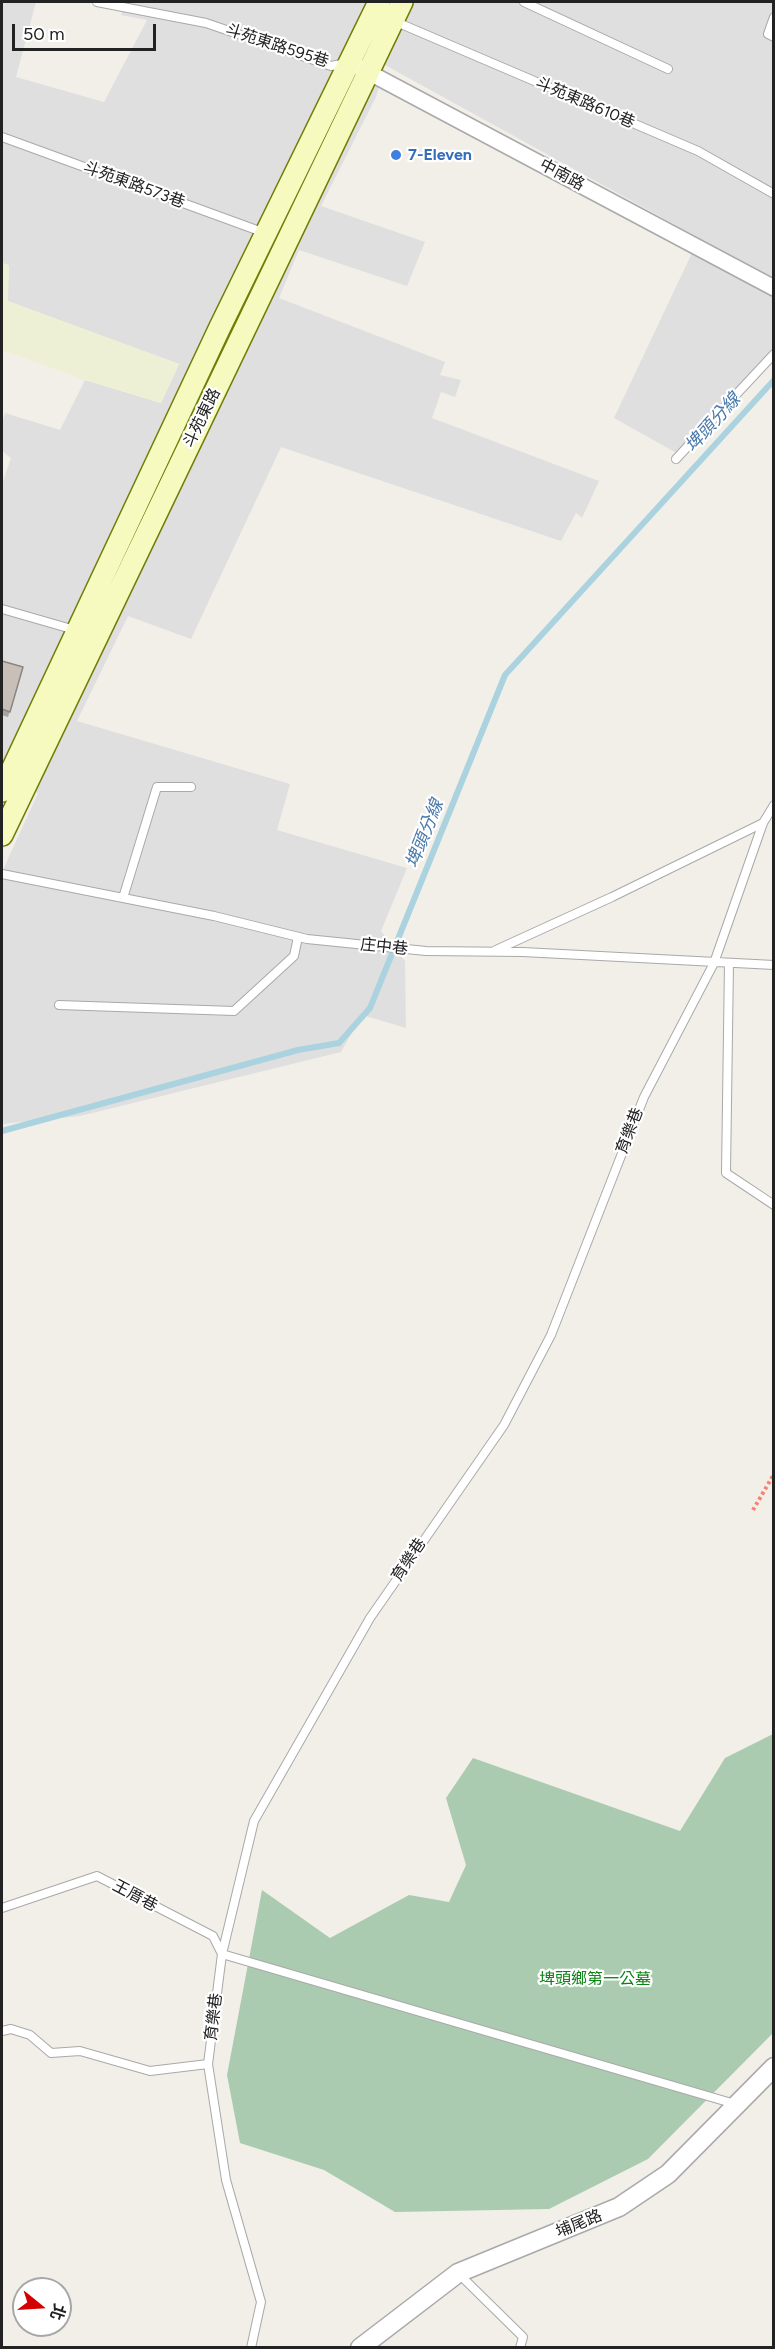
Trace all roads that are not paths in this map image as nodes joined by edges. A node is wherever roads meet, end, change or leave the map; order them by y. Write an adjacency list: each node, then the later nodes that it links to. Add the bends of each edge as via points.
1 (97, 2): 7 (lane, 斗苑東路595巷, via 206,23 331,66)
2 (379, 2): 7 (main road, 斗苑東路)
3 (524, 2): 8 (lane)
4 (398, 11): 7 (main road, 斗苑東路); 10 (lane, 斗苑東路610巷, via 698,151)
5 (774, 17): 6 (lane, via 768,34)
6 (774, 38)
7 (360, 67): 11 (main road, 斗苑東路); 12 (street, 中南路); 15 (main road, 斗苑東路)
8 (668, 69)
9 (2, 137): 11 (lane, 斗苑東路573巷)
10 (774, 194)
11 (266, 233): 14 (main road, 斗苑東路)
12 (774, 288)
13 (774, 354): 16 (lane)
14 (199, 372): 15 (main road); 18 (main road, 斗苑東路)
15 (219, 382): 19 (main road, 斗苑東路)
16 (676, 459)
17 (2, 609): 18 (lane)
18 (77, 630): 19 (main road, 斗苑東路)
19 (74, 661): 21 (main road, 斗苑東路); 24 (main road, 斗苑東路)
20 (191, 787): 26 (lane, via 157,787)
21 (2, 791)
22 (774, 805): 23 (lane, 育樂巷)
23 (763, 823): 28 (lane); 29 (lane, 育樂巷)
24 (2, 835)
25 (2, 874): 26 (lane, 庄中巷)
26 (123, 898): 27 (lane, 庄中巷)
27 (298, 937): 28 (lane, 庄中巷, via 426,951); 32 (lane, via 294,956 234,1011)
28 (492, 951): 29 (lane, 庄中巷)
29 (714, 963): 30 (lane, 庄中巷); 35 (lane, 育樂巷, via 644,1097 551,1335 504,1425 370,1618 254,1821)
30 (729, 963): 31 (lane, 庄中巷); 33 (lane, via 726,1173)
31 (774, 965)
32 (59, 1005)
33 (774, 1205)
34 (2, 1908): 35 (lane, 王厝巷, via 97,1876 213,1936)
35 (222, 1954): 37 (lane, 育樂巷); 39 (lane)
36 (2, 2031): 37 (lane, via 11,2029 30,2035 51,2053 80,2051 150,2071)
37 (208, 2064): 41 (lane, 育樂巷, via 226,2180 261,2302)
38 (774, 2067): 39 (street, 埔尾路)
39 (737, 2104): 40 (street, 埔尾路, via 668,2174 619,2207)
40 (458, 2273): 42 (street, 埔尾路); 43 (lane, via 523,2337)
41 (250, 2348)
42 (360, 2348)
43 (520, 2348)

